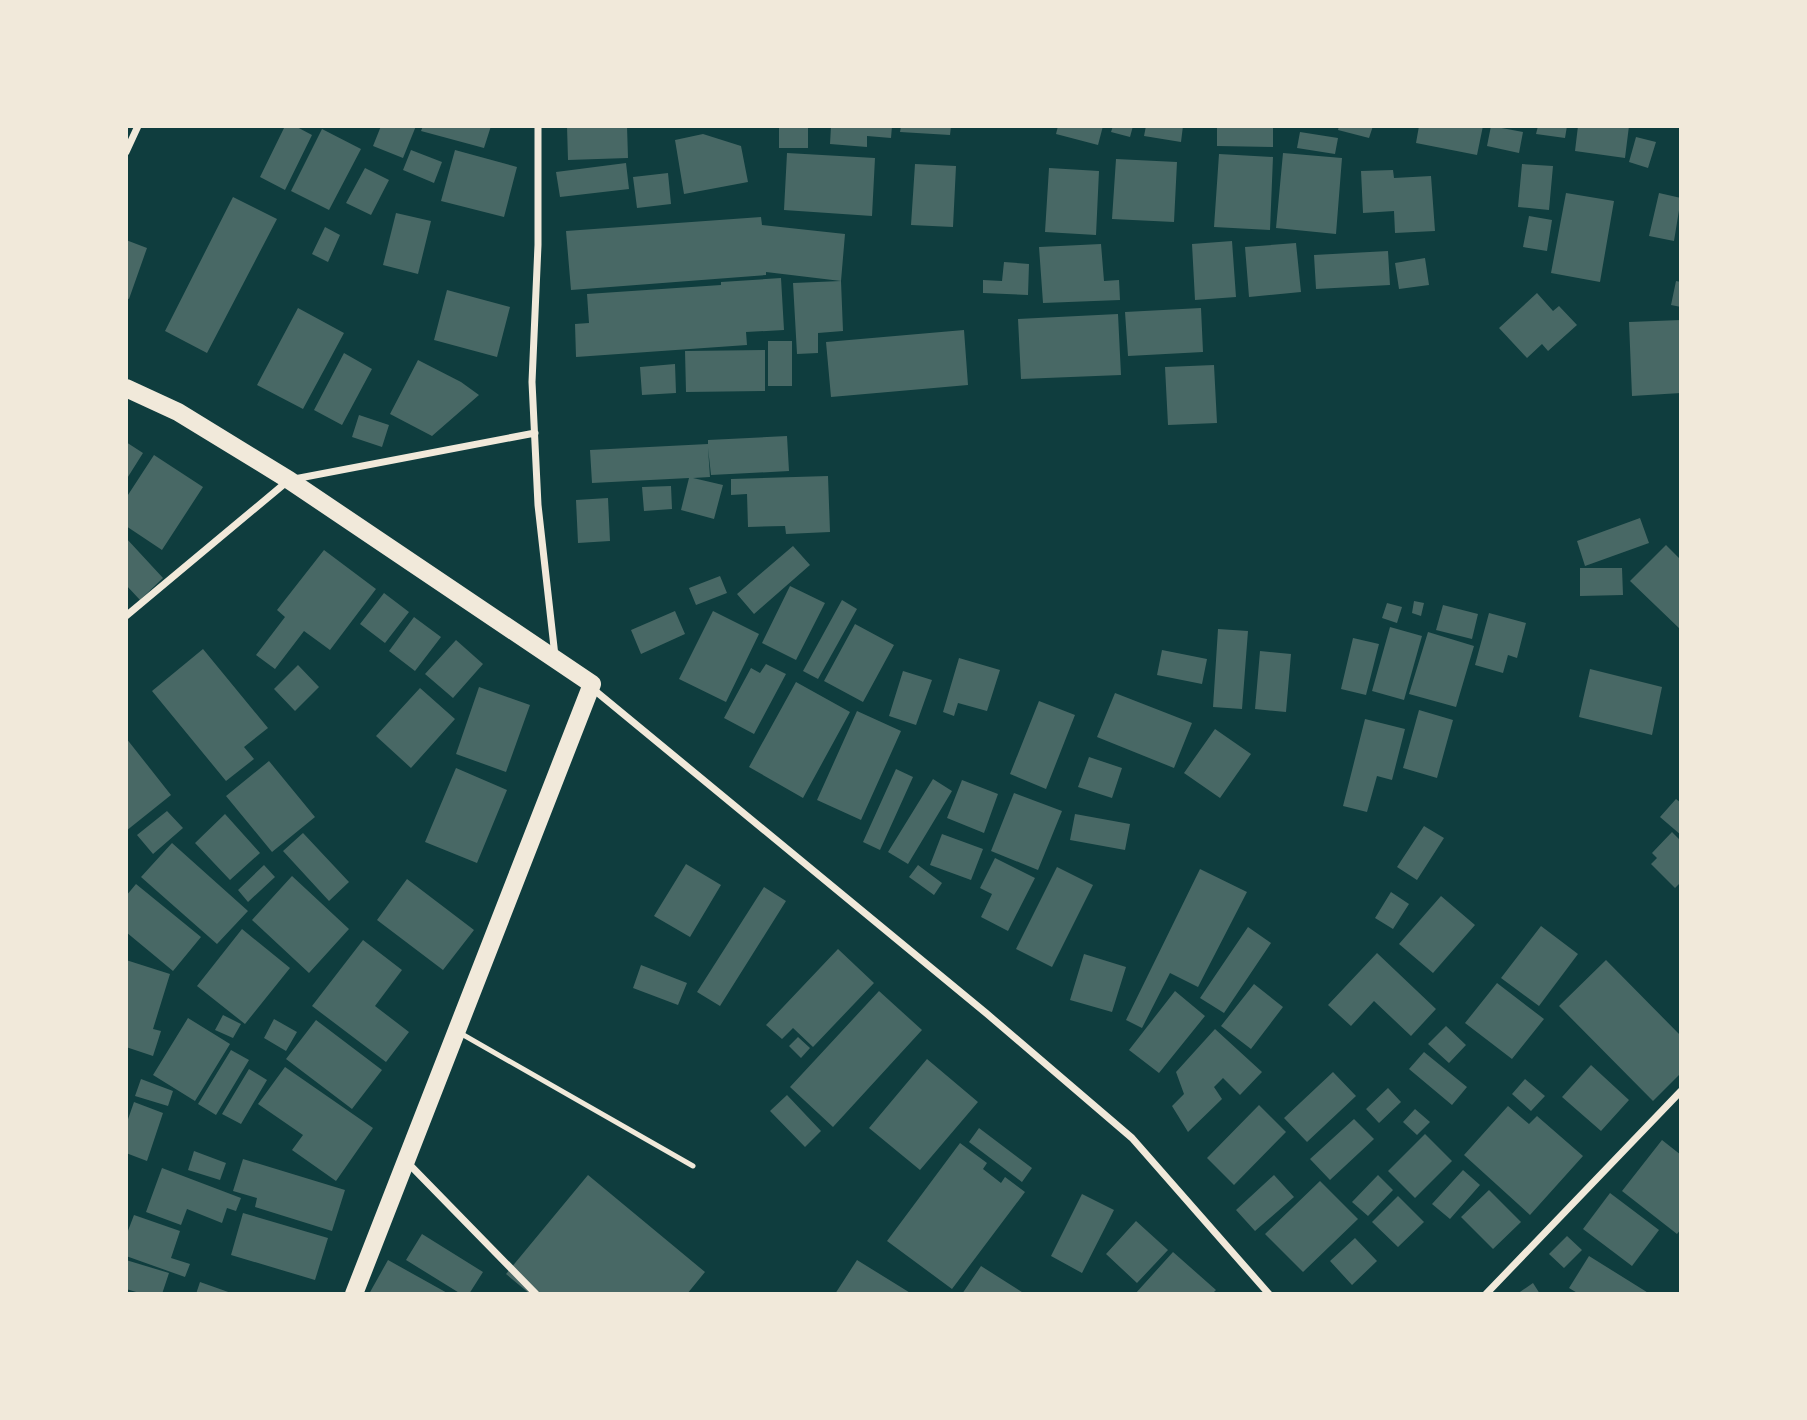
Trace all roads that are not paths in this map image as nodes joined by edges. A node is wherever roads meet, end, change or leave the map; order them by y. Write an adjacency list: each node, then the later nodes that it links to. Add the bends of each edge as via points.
1 (138, 126): 3 (street)
2 (538, 126): 5 (street)
3 (126, 152)
4 (126, 388): 6 (main road, via 178,412)
5 (535, 433): 6 (street); 8 (street)
6 (289, 480): 7 (street); 8 (main road)
7 (126, 616)
8 (555, 657): 9 (main road, via 592,684); 15 (street, via 1132,1138)
9 (457, 1031): 11 (main road); 12 (lane)
10 (1681, 1091): 16 (street)
11 (406, 1160): 13 (main road); 14 (street)
12 (693, 1166)
13 (354, 1294)
14 (536, 1294)
15 (1269, 1294)
16 (1486, 1294)

